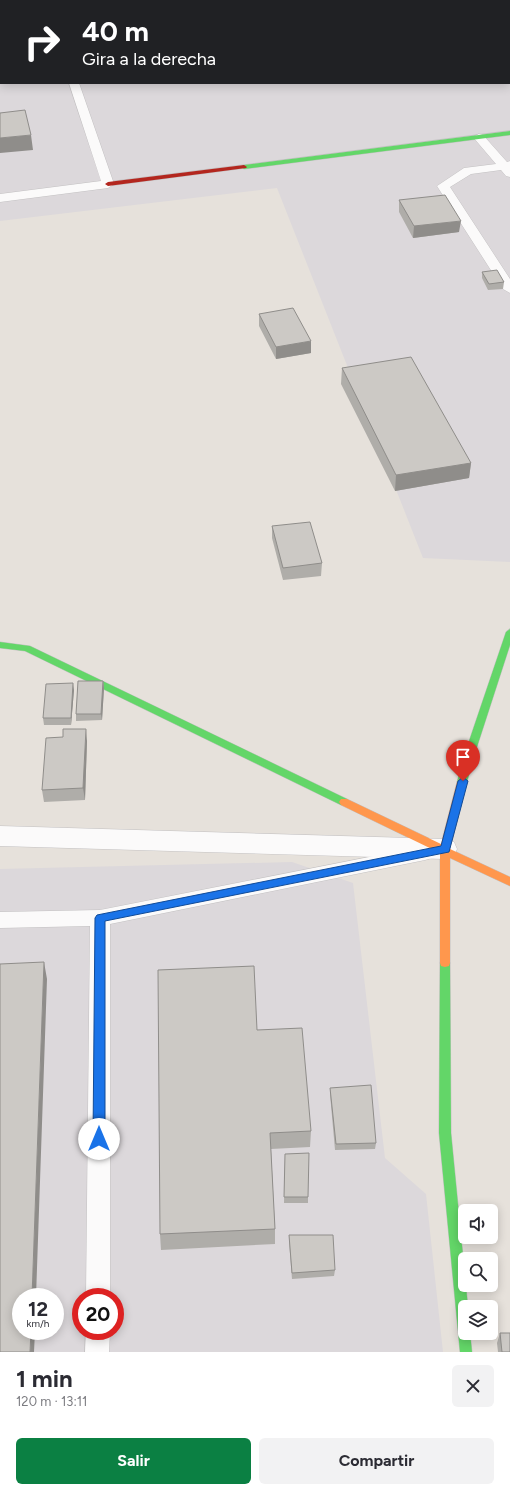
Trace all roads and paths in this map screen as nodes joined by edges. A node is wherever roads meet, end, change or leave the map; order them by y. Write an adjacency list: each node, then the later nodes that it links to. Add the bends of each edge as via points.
1 (74, 84): 5 (lane)
2 (510, 133): 3 (street)
3 (479, 137): 4 (lane); 5 (street)
4 (508, 168): 7 (lane, via 468,171 442,186)
5 (108, 184): 6 (lane)
6 (0, 198)
7 (510, 289)
8 (510, 632): 11 (street, via 470,753)
9 (0, 645): 11 (street, via 27,648)
10 (0, 836): 11 (street)
11 (445, 849): 12 (street); 13 (lane); 18 (street, via 445,1133)
12 (510, 882)
13 (100, 918): 14 (lane); 15 (lane)
14 (0, 920)
15 (98, 1288)
16 (98, 1340): 17 (lane)
17 (97, 1352)
18 (466, 1352)

